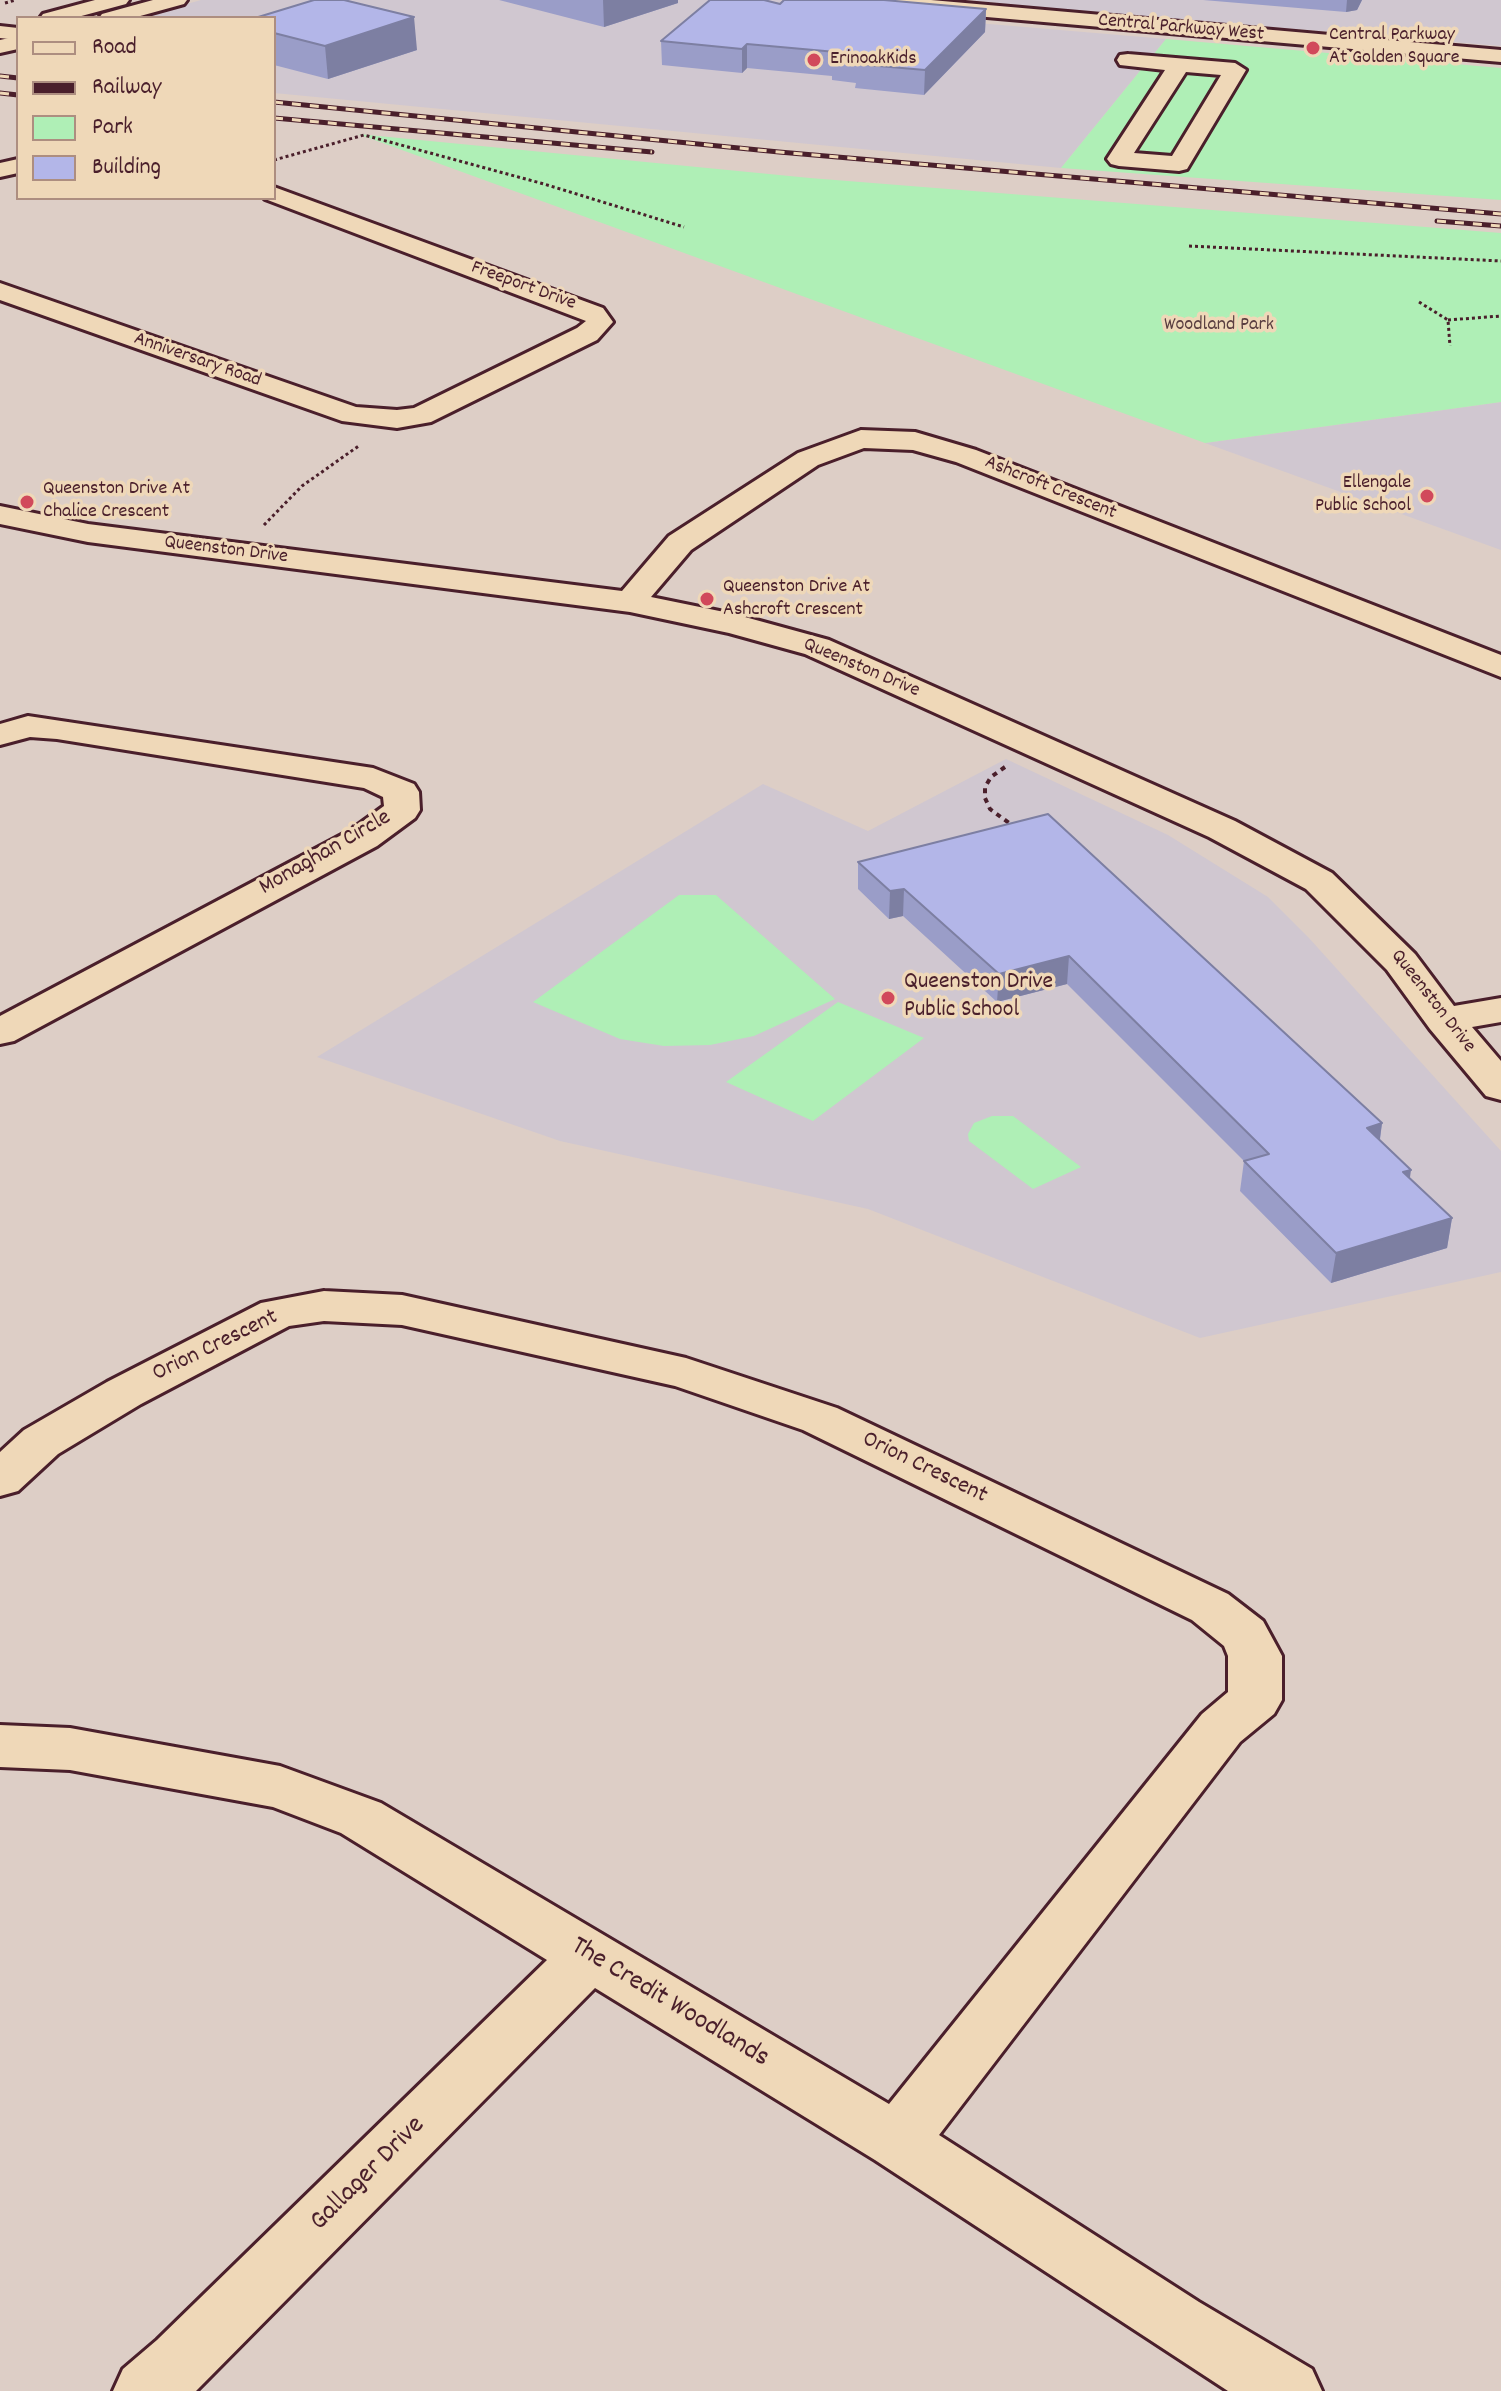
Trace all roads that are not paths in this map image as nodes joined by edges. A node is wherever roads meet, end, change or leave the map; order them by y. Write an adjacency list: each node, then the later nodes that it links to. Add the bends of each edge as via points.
1 (119, 0): 5 (street)
2 (177, 0): 6 (street)
3 (861, 0): 7 (street, Central Parkway West)
4 (1103, 0): 7 (street)
5 (58, 16)
6 (117, 16)
7 (1084, 21): 9 (street, Central Parkway West)
8 (1429, 26): 9 (street)
9 (1420, 49): 10 (street, Central Parkway West)
10 (1501, 56)
11 (1128, 60): 12 (street)
12 (1179, 65): 12 (street, via 1235,70 1179,164 1119,159)
13 (276, 195): 15 (street, Freeport Drive, via 580,308 600,322 587,334 421,416)
14 (0, 291): 15 (street, Anniversary Road, via 352,415)
15 (397, 419)
16 (0, 515): 17 (street, Queenston Drive, via 88,533)
17 (630, 602): 18 (street, Ashcroft Crescent, via 680,543 808,459 861,439 915,441 966,456); 21 (street, Queenston Drive, via 817,647 1222,829 1319,881 1401,962)
18 (1501, 667)
19 (0, 735): 22 (street, Monaghan Circle, via 28,726 57,729 373,779 401,792 402,810 364,838)
20 (1501, 1010): 21 (street)
21 (1444, 1020): 23 (street, Queenston Drive)
22 (0, 1032)
23 (1501, 1087)
24 (0, 1479): 27 (street, Orion Crescent, via 41,1442 277,1313 324,1306 402,1310 686,1373 820,1419 1210,1607 1244,1634 1255,1656 1255,1700 1221,1728)
25 (0, 1746): 26 (street, The Credit Woodlands, via 70,1749 280,1787 361,1818)
26 (589, 1956): 27 (street, The Credit Woodlands); 28 (street, Gallager Drive)
27 (897, 2141): 29 (street, The Credit Woodlands)
28 (147, 2391)
29 (1288, 2391)

